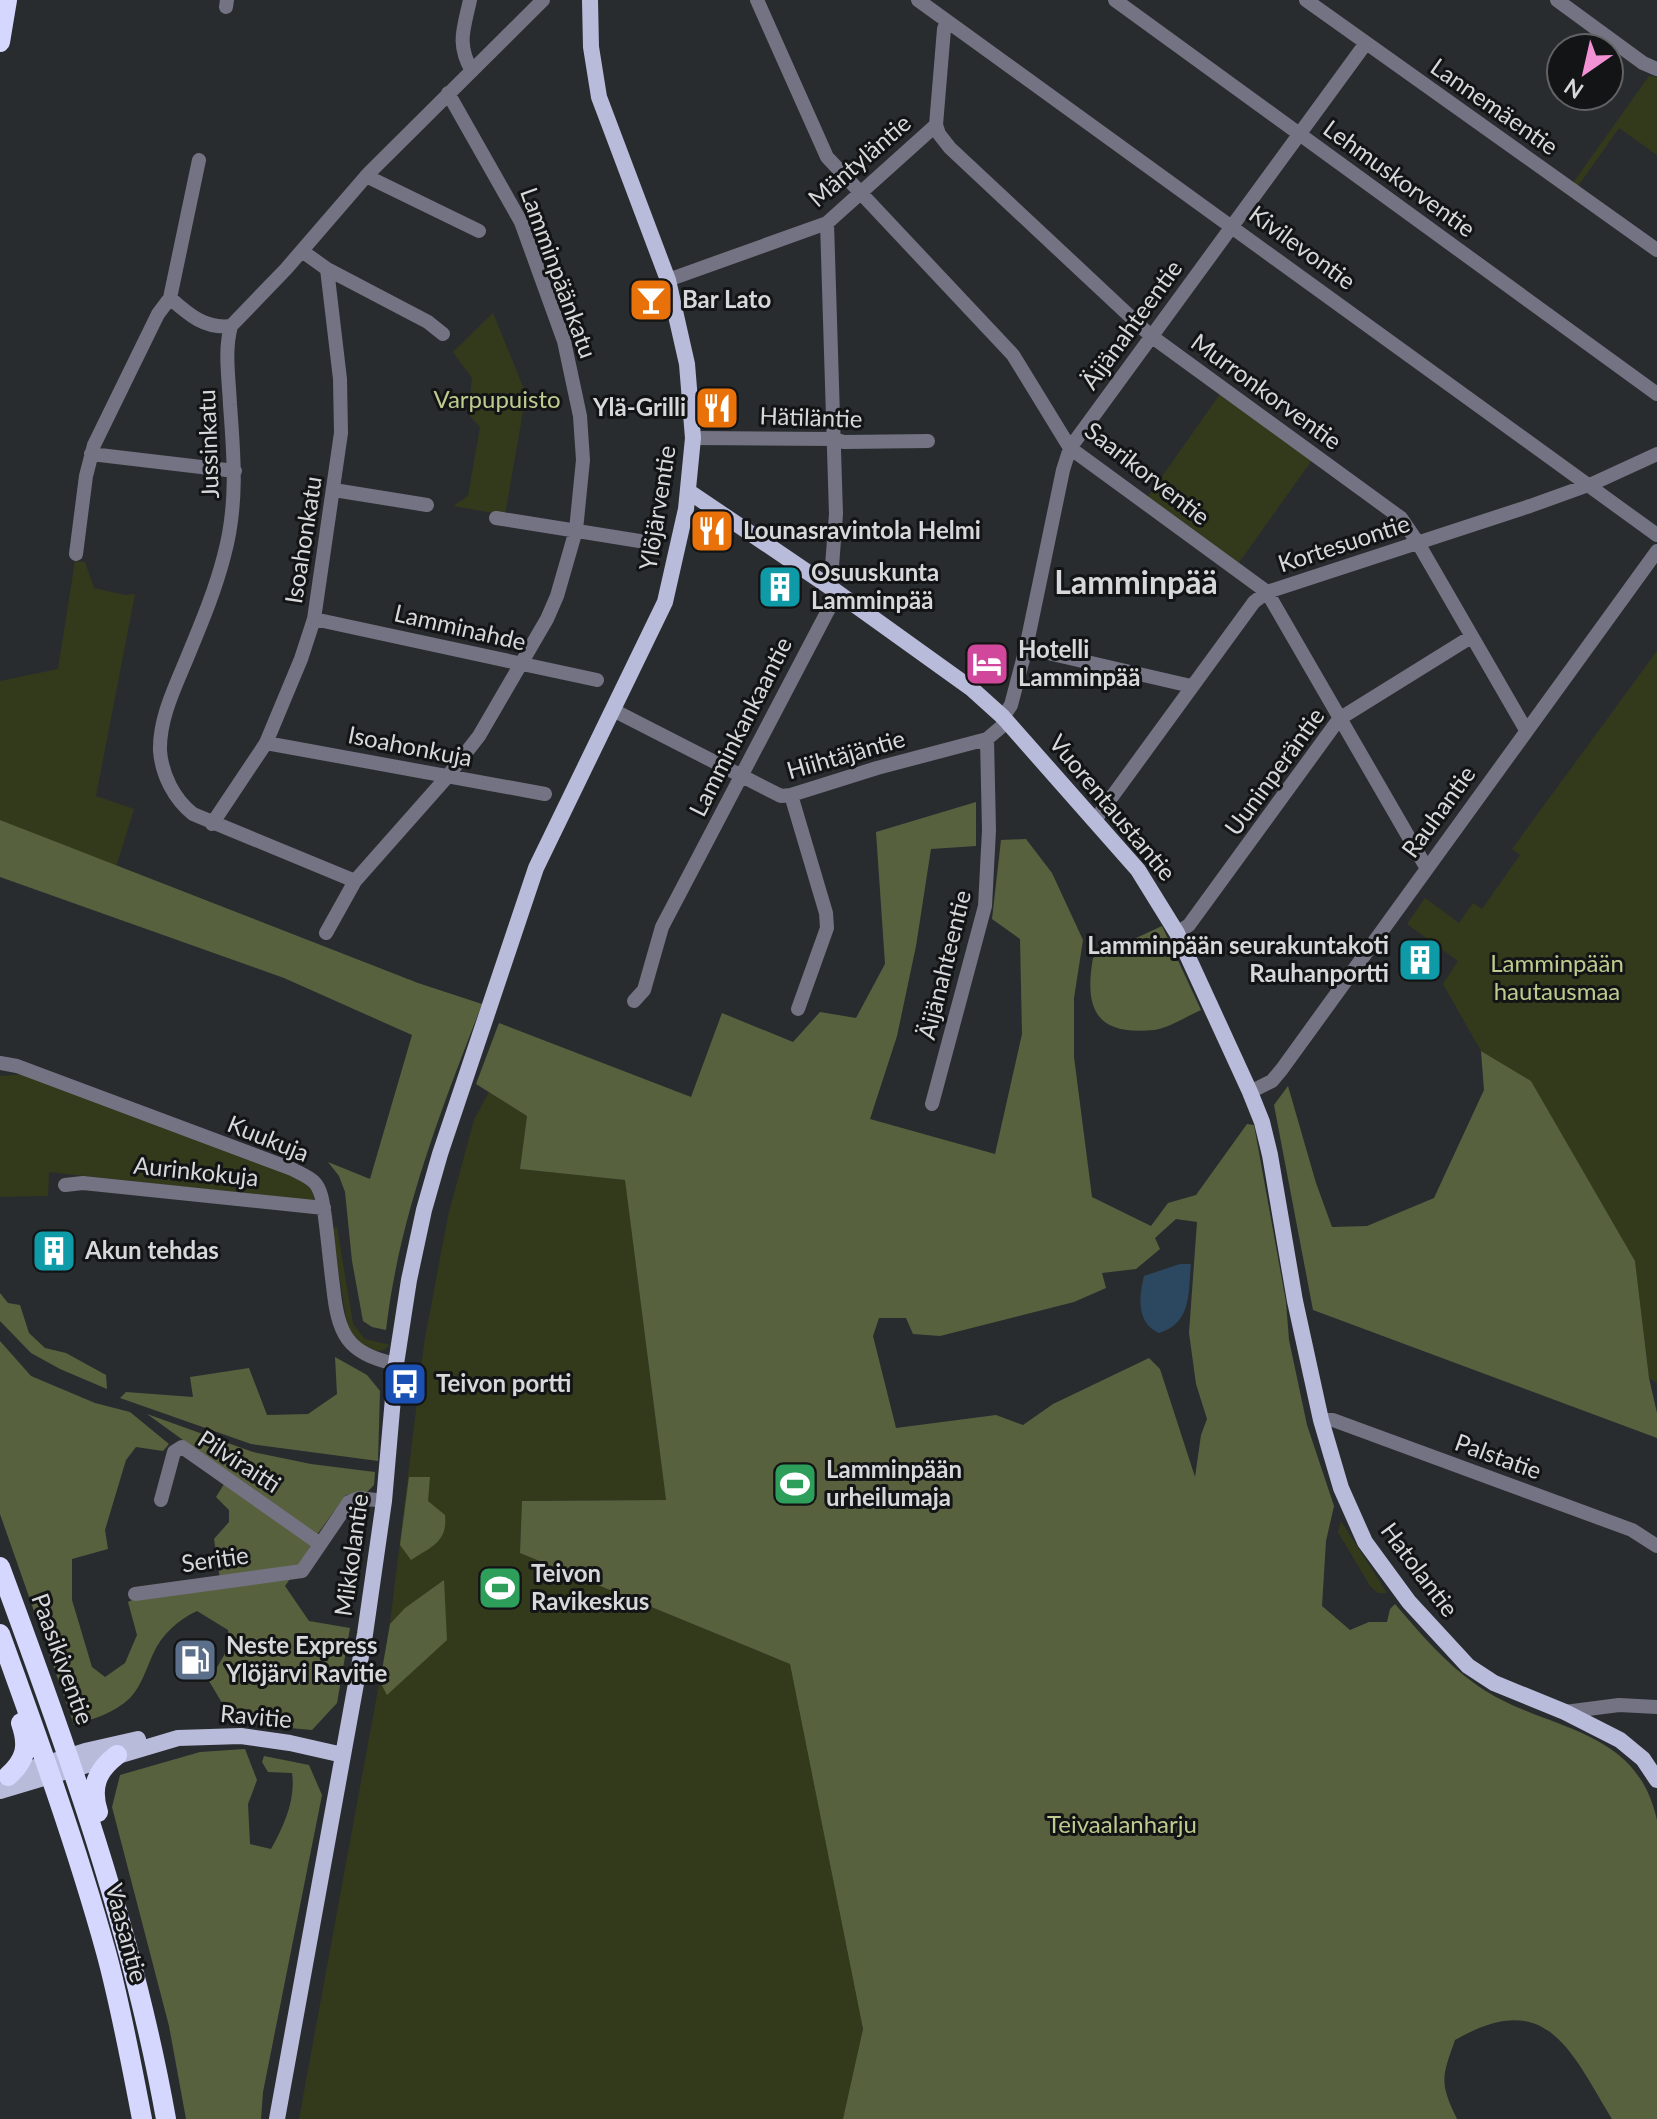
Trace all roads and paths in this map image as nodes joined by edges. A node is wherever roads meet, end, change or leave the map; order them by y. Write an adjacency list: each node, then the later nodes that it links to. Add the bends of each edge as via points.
1 (7, 0): 11 (highway)
2 (470, 0): 14 (street, via 461,44)
3 (543, 0): 14 (street)
4 (590, 0): 27 (main road, Ylöjärventie, via 599,97)
5 (757, 0): 20 (street, Saarikorventie, via 827,157)
6 (918, 0): 10 (street, Kivilevontie)
7 (1115, 0): 17 (street, Lehmuskorventie)
8 (1306, 0): 12 (street, Lannemäentie)
9 (1557, 0): 13 (street)
10 (947, 21): 16 (street, Mäntyläntie); 22 (street, Kivilevontie)
11 (0, 42)
12 (1366, 43): 17 (street, Äijänahteentie); 24 (street, Lannemäentie)
13 (1657, 69)
14 (472, 71): 15 (street)
15 (448, 93): 19 (street); 45 (street, Lamminpäänkatu, via 521,222 564,341 583,460)
16 (936, 125): 20 (street, Mäntyläntie); 31 (street, Murronkorventie, via 950,148)
17 (1299, 133): 22 (street, Äijänahteentie); 32 (street, Lehmuskorventie)
18 (199, 160): 28 (street)
19 (366, 176): 23 (street); 25 (street)
20 (861, 194): 21 (street, Mäntyläntie); 36 (street, Saarikorventie, via 1013,355)
21 (827, 223): 27 (street, Mäntyläntie); 34 (street, Lamminkankaantie)
22 (1233, 226): 31 (street, Äijänahteentie); 40 (street, Kivilevontie)
23 (479, 231)
24 (1657, 250)
25 (302, 251): 26 (street); 29 (street)
26 (327, 269): 30 (street); 41 (street, Isoahonkatu, via 340,379)
27 (668, 280): 33 (main road, Ylöjärventie, via 687,364)
28 (170, 298): 29 (street, via 203,324); 37 (street)
29 (231, 326): 39 (street, Jussinkatu, via 227,343)
30 (443, 334)
31 (1151, 336): 36 (street, Äijänahteentie); 48 (street, Murronkorventie, via 1391,510)
32 (1657, 394)
33 (693, 438): 34 (street, Hätiläntie); 42 (main road, Ylöjärventie)
34 (833, 439): 35 (street, Hätiläntie); 51 (street, Lamminkankaantie)
35 (928, 441)
36 (1070, 448): 52 (street, Saarikorventie); 55 (street, Äijänahteentie)
37 (91, 454): 39 (street); 50 (street)
38 (1657, 454): 40 (street, Kortesuontie)
39 (235, 471): 70 (street, Jussinkatu, via 233,519 224,556 171,695 161,745 164,771 177,799)
40 (1588, 485): 46 (street, Kivilevontie); 48 (street, Kortesuontie)
41 (334, 490): 43 (street); 53 (street, Isoahonkatu)
42 (688, 491): 51 (main road, Vuorentaustantie); 59 (main road, Ylöjärventie, via 665,602)
43 (427, 505)
44 (496, 518): 45 (street)
45 (576, 530): 47 (street); 56 (street, Lamminpäänkatu, via 557,596)
46 (1657, 535)
47 (652, 543)
48 (1418, 543): 52 (street, Kortesuontie); 54 (street, Murronkorventie)
49 (1657, 551): 62 (street, Rauhantie)
50 (76, 554)
51 (834, 590): 60 (main road, Vuorentaustantie, via 972,689); 65 (street, Lamminkankaantie)
52 (1267, 592): 58 (street, Kortesuontie); 61 (street, Saarikorventie)
53 (314, 619): 56 (street, Lamminahde); 64 (street, Isoahonkatu)
54 (1471, 637): 61 (street, Uuninperäntie); 62 (street, Murronkorventie)
55 (1026, 648): 58 (street); 60 (street, Äijänahteentie)
56 (521, 665): 57 (street, Lamminahde); 66 (street, Lamminpäänkatu, via 479,736)
57 (597, 680)
58 (1191, 686): 69 (street, Kortesuontie)
59 (613, 710): 65 (street, Hiihtäjäntie); 76 (main road, Ylöjärventie, via 536,868)
60 (1005, 719): 63 (street, Hiihtäjäntie); 69 (main road, Vuorentaustantie)
61 (1339, 719): 71 (street, Saarikorventie); 74 (street, Uuninperäntie, via 1189,925)
62 (1526, 730): 71 (street, Rauhantie)
63 (987, 739): 68 (street, Hiihtäjäntie); 80 (street, Äijänahteentie, via 985,906)
64 (266, 743): 66 (street, Isoahonkuja); 70 (street, Isoahonkatu)
65 (742, 776): 68 (street, Hiihtäjäntie, via 781,796); 75 (street, Lamminkankaantie, via 662,927 644,990)
66 (447, 777): 67 (street, Isoahonkuja); 72 (street, Lamminpäänkatu)
67 (545, 794)
68 (791, 795): 77 (street, via 827,928)
69 (1095, 820): 74 (main road, Vuorentaustantie, via 1138,870)
70 (212, 824): 72 (street, Jussinkatu)
71 (1426, 867): 79 (street, Rauhantie, via 1276,1076)
72 (355, 881): 73 (street, Lamminpäänkatu)
73 (326, 933)
74 (1177, 933): 79 (main road, Vuorentaustantie)
75 (634, 1001)
76 (493, 1003): 84 (main road, Mikkolantie, via 424,1210)
77 (798, 1009)
78 (0, 1063): 82 (street, Kuukuja, via 292,1169 316,1184)
79 (1250, 1092): 83 (main road, Vuorentaustantie, via 1270,1155)
80 (932, 1104)
81 (65, 1185): 82 (street, Aurinkokuja, via 113,1185)
82 (324, 1208): 84 (street, Kuukuja, via 342,1333 364,1353)
83 (1295, 1301): 85 (main road, Hatolantie)
84 (396, 1364): 87 (main road, Mikkolantie)
85 (1321, 1420): 89 (street, Palstatie, via 1620,1525); 94 (main road, Hatolantie, via 1356,1525 1405,1598 1478,1673)
86 (161, 1500): 88 (street, Pilviraitti, via 174,1452 182,1447)
87 (384, 1501): 88 (street, via 349,1502); 97 (main road, Mikkolantie)
88 (320, 1544): 91 (street, Seritie, via 302,1571)
89 (1657, 1546)
90 (0, 1567): 98 (highway, Paasikiventie)
91 (135, 1594)
92 (2, 1640): 99 (highway, Paasikiventie); 101 (highway, via 2,1661 26,1747 20,1765)
93 (1657, 1707): 94 (street, Hatolantie, via 1619,1705)
94 (1565, 1712): 100 (main road, via 1627,1745)
95 (164, 1740): 96 (main road, Ravitie); 97 (main road, Ravitie, via 241,1736); 98 (main road, Ravitie, via 137,1739)
96 (117, 1755): 98 (main road, Ravitie); 102 (highway, via 100,1771 94,1794 107,1839)
97 (343, 1755): 105 (main road, Mikkolantie)
98 (72, 1763): 99 (main road, Ravitie); 102 (highway, Vaasantie)
99 (49, 1771): 101 (main road, Ravitie); 103 (highway, Vaasantie, via 107,1955)
100 (1657, 1780)
101 (3, 1782)
102 (106, 1866): 104 (highway, Vaasantie)
103 (142, 2119)
104 (166, 2119)
105 (277, 2119)

